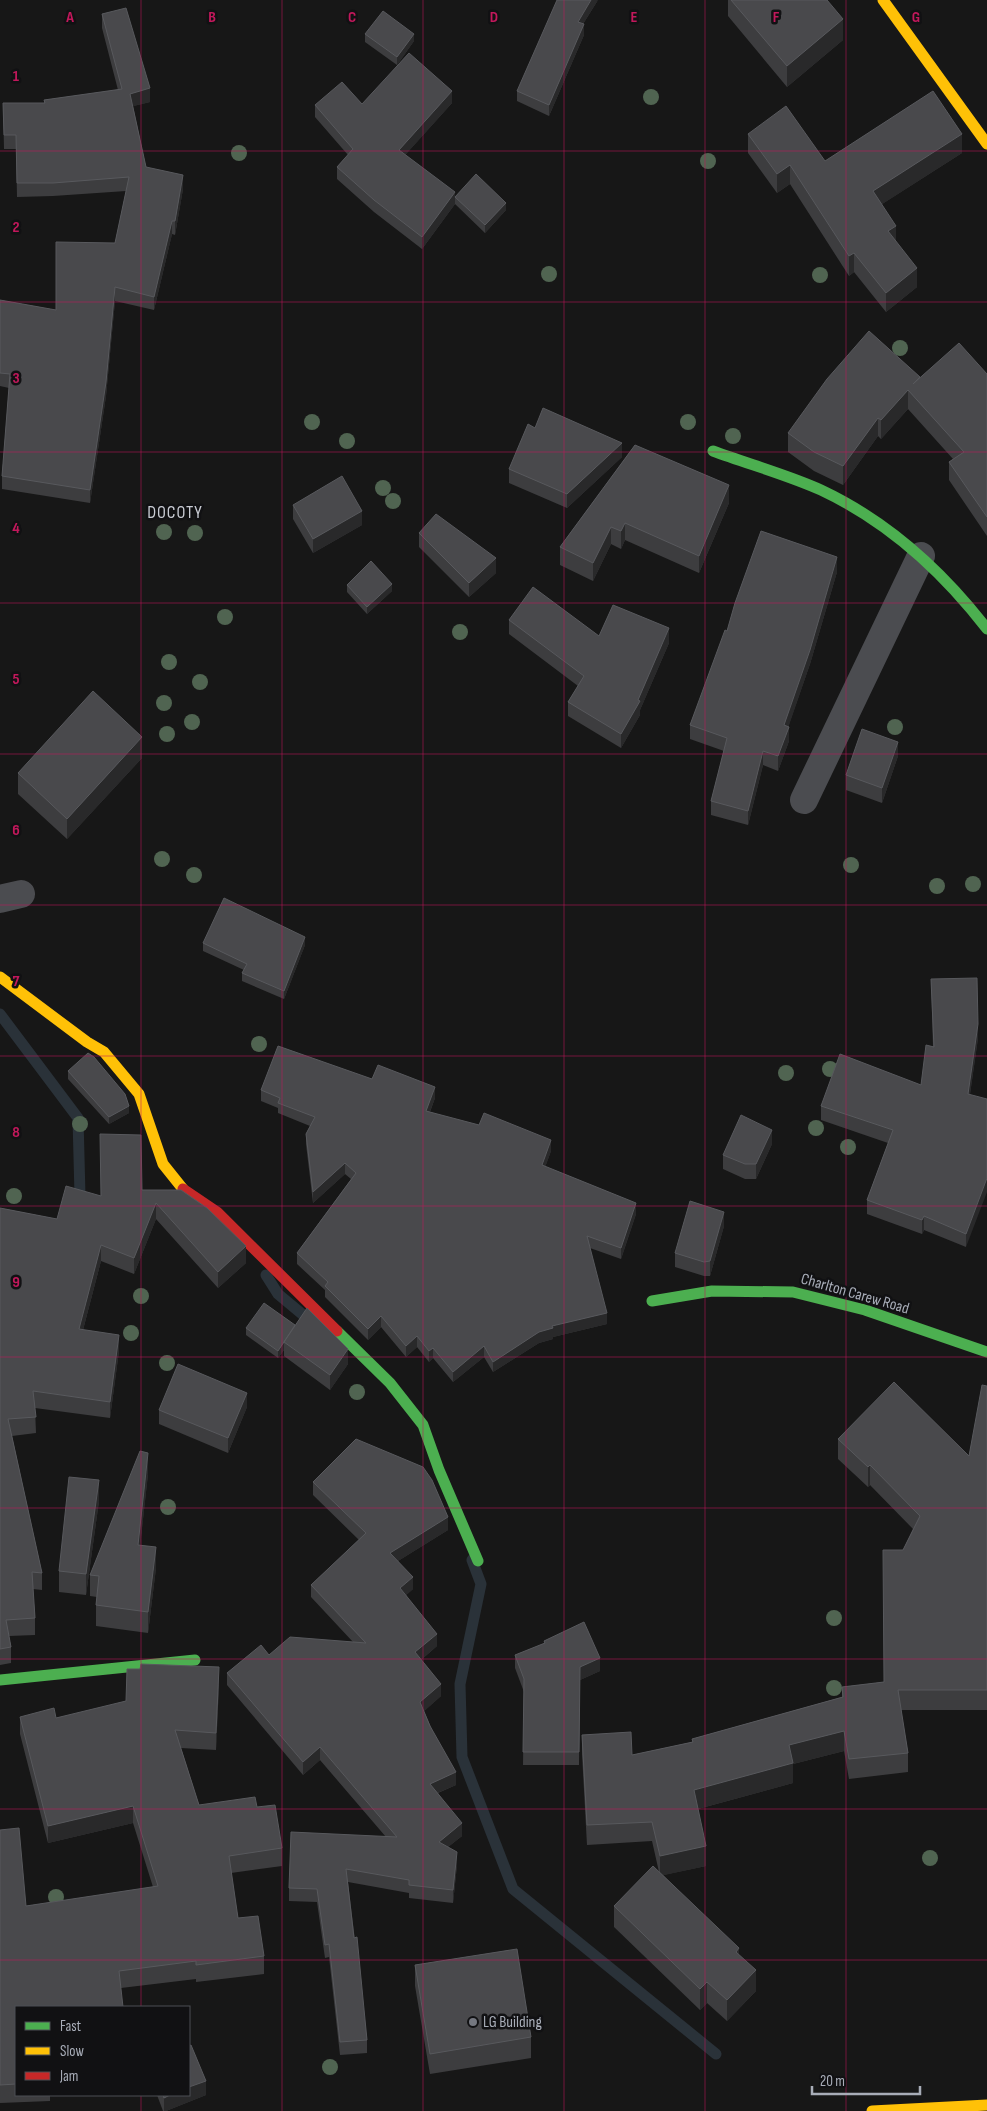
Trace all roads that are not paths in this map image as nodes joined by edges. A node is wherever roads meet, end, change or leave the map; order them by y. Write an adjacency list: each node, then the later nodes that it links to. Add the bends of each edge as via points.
1 (883, 0): 2 (street)
2 (987, 144)
3 (713, 452): 4 (street, via 821,490 868,517)
4 (921, 556): 5 (street, via 962,596); 6 (street)
5 (987, 629)
6 (804, 800)
7 (0, 977): 10 (street, via 104,1052 140,1094 163,1164 184,1190 217,1212 390,1383 423,1425)
8 (652, 1301): 9 (street, Charlton Carew Road, via 712,1291 793,1292 865,1310)
9 (987, 1352)
10 (478, 1561)
11 (195, 1660): 12 (street)
12 (0, 1680)
13 (987, 2105): 14 (street)
14 (872, 2111)

